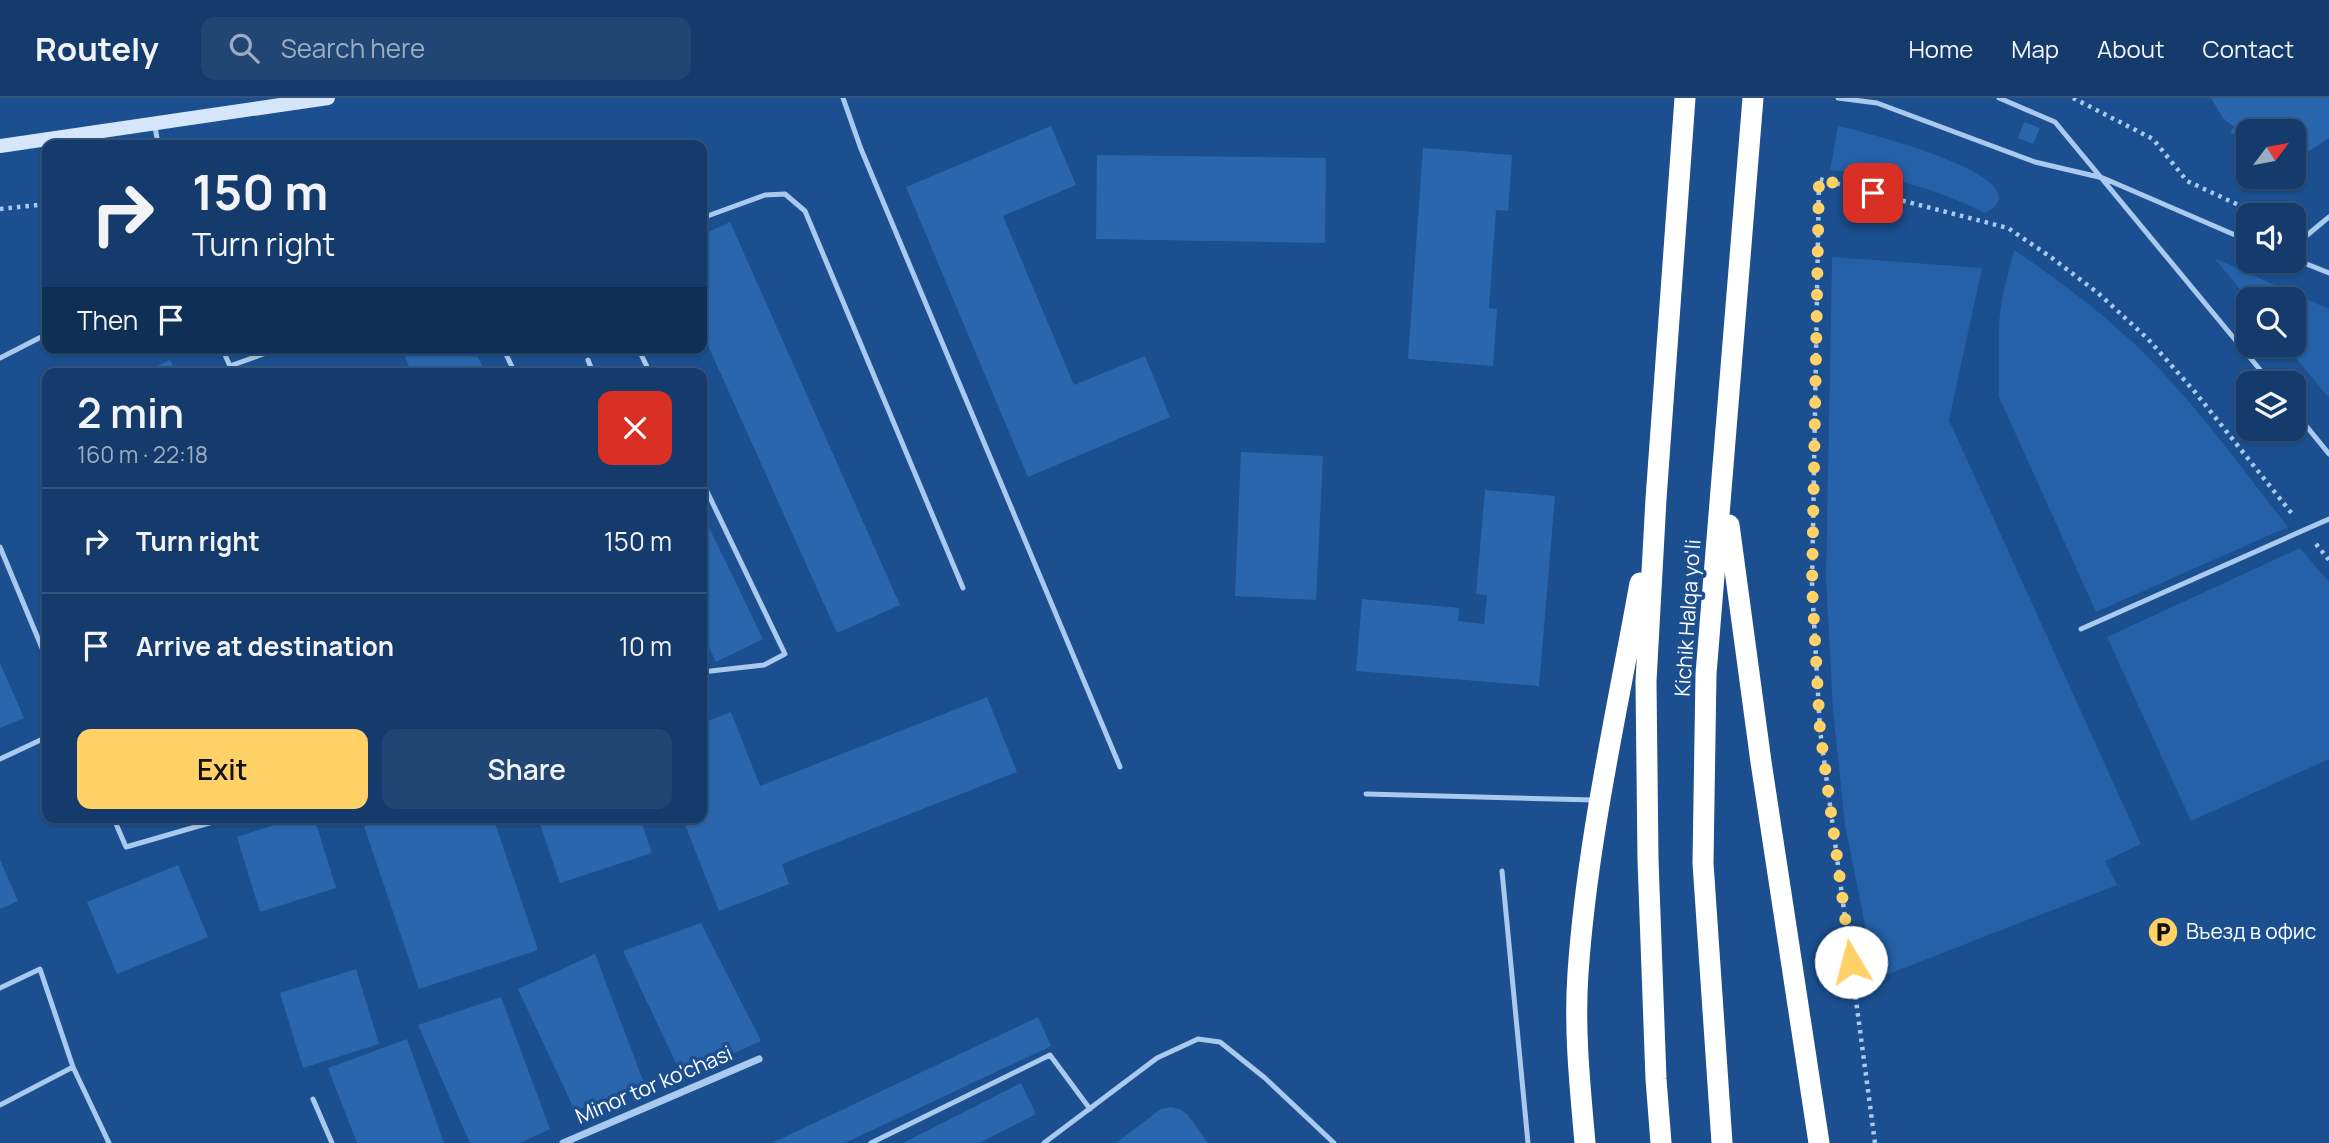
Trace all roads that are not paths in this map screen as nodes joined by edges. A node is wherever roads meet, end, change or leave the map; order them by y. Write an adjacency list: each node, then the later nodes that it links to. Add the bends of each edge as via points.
1 (328, 98): 7 (main road)
2 (843, 98): 38 (lane)
3 (1685, 98): 29 (highway, Kichik Halqa yo'li)
4 (1753, 98): 27 (highway, Kichik Halqa yo'li)
5 (1838, 98): 10 (lane, via 1877,103 2035,162)
6 (2000, 98): 10 (lane, via 2055,122)
7 (155, 123): 8 (lane); 9 (main road)
8 (157, 140)
9 (0, 146)
10 (2103, 178): 13 (lane); 24 (lane)
11 (707, 216): 32 (lane, via 765,195 785,194 805,211)
12 (2329, 217): 14 (lane)
13 (2236, 235)
14 (2306, 236)
15 (2306, 264): 16 (lane)
16 (2329, 273)
17 (42, 337): 20 (lane)
18 (225, 354): 22 (lane)
19 (263, 354): 22 (lane)
20 (0, 358)
21 (588, 360): 23 (lane)
22 (230, 366)
23 (591, 368)
24 (2261, 371)
25 (2306, 426): 26 (lane)
26 (2329, 454)
27 (1723, 485): 59 (highway, Kichik Halqa yo'li, via 1706,674 1703,863); 60 (highway)
28 (707, 491): 35 (lane, via 785,654 764,666)
29 (1656, 499): 40 (highway); 58 (highway, Kichik Halqa yo'li, via 1646,681 1648,860)
30 (2329, 519): 33 (lane)
31 (0, 547): 34 (lane)
32 (963, 587)
33 (2081, 629)
34 (42, 648)
35 (707, 672)
36 (42, 739): 37 (lane)
37 (0, 759)
38 (1120, 767)
39 (1366, 794): 40 (lane)
40 (1601, 800): 57 (highway, via 1578,974 1576,1046)
41 (116, 823): 42 (lane, via 126,847)
42 (209, 823)
43 (1502, 872): 56 (lane)
44 (0, 988): 46 (lane, via 40,969)
45 (759, 1059): 52 (street, Minor tor ko'chasi)
46 (73, 1067): 48 (lane); 50 (lane)
47 (313, 1099): 51 (lane)
48 (0, 1105)
49 (1090, 1109): 53 (lane, via 1050,1055); 54 (lane); 55 (lane, via 1157,1058 1198,1039 1211,1040 1265,1077)
50 (109, 1143)
51 (332, 1143)
52 (563, 1143)
53 (871, 1143)
54 (1044, 1143)
55 (1334, 1143)
56 (1528, 1143)
57 (1585, 1143)
58 (1661, 1143)
59 (1723, 1143)
60 (1819, 1143)

